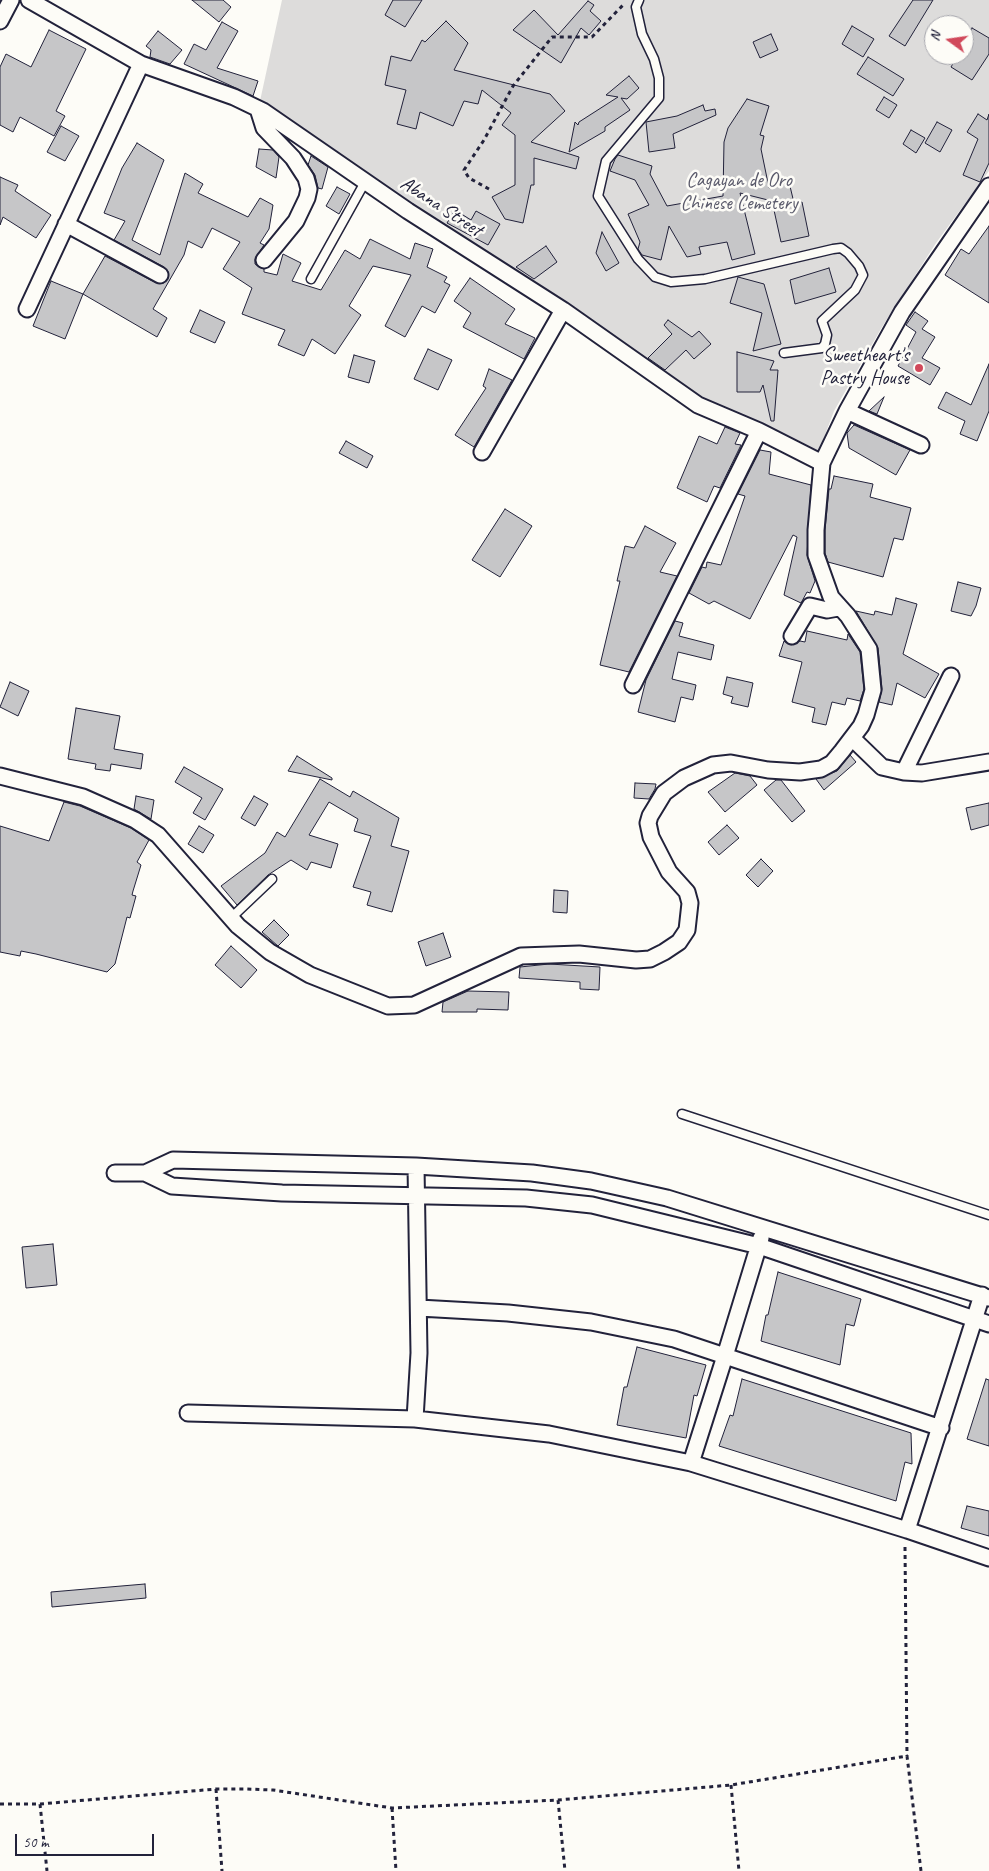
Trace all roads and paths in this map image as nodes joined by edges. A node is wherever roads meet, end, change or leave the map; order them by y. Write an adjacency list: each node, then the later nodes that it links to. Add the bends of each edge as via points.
1 (12, 0): 5 (street)
2 (29, 0): 6 (street, Abana Street)
3 (628, 0): 10 (path, via 592,37 552,37 513,86 464,170 469,178)
4 (639, 0): 17 (lane, via 636,7 642,34 659,78 659,98 606,161 598,196 638,259 655,276 671,282 705,280 833,249 841,248 848,253 863,275 855,290 822,321 827,335 825,344 822,348)
5 (0, 21)
6 (140, 64): 7 (street, Abana Street, via 234,97); 11 (street)
7 (258, 109): 8 (street, Abana Street); 12 (street, via 264,128 293,158 309,189 296,222)
8 (364, 182): 14 (lane); 16 (street, Abana Street)
9 (989, 186): 18 (street, via 902,312)
10 (489, 189)
11 (66, 224): 13 (street); 15 (street)
12 (264, 260)
13 (160, 276)
14 (311, 278)
15 (26, 309)
16 (563, 310): 19 (street, Abana Street, via 698,405); 21 (street)
17 (784, 353)
18 (847, 411): 20 (street); 22 (street)
19 (758, 431): 22 (street, Abana Street); 26 (street)
20 (921, 446)
21 (482, 452)
22 (822, 463): 23 (street, via 816,555 824,582)
23 (838, 608): 24 (street, via 806,608); 27 (street, via 848,616 870,649 872,662 870,705)
24 (792, 636)
25 (951, 676): 29 (street)
26 (633, 685)
27 (852, 738): 29 (street, via 882,767); 32 (street, via 832,763 821,769 800,772 731,763 713,765 684,778 664,793 650,816 649,829 669,872 687,892 690,917 688,930 679,942 650,959 579,954 529,955 414,1005 388,1006 310,975 270,952)
28 (989, 762): 29 (street, via 922,773)
29 (904, 772)
30 (0, 776): 32 (street, via 83,797 158,834)
31 (272, 879): 32 (lane)
32 (231, 918)
33 (682, 1114): 40 (lane)
34 (416, 1166): 36 (street, via 173,1160); 37 (street); 38 (street)
35 (115, 1173): 36 (street)
36 (145, 1173): 38 (street, via 172,1186 282,1193)
37 (592, 1181): 39 (street); 41 (street, via 668,1198)
38 (416, 1195): 39 (street, via 526,1198); 44 (street)
39 (592, 1205): 42 (street)
40 (989, 1215)
41 (764, 1228): 42 (street); 43 (street)
42 (759, 1246): 45 (street); 46 (street)
43 (986, 1296): 45 (street)
44 (420, 1308): 46 (street, via 591,1322 674,1340); 48 (street)
45 (982, 1321): 49 (street)
46 (725, 1356): 49 (street); 50 (street)
47 (188, 1413): 48 (street)
48 (415, 1419): 50 (street, via 550,1434)
49 (941, 1428): 51 (street)
50 (692, 1463): 51 (street)
51 (907, 1530): 52 (street); 53 (path, via 904,1553)
52 (989, 1558)
53 (907, 1756): 54 (path); 65 (path)
54 (731, 1785): 56 (path); 64 (path)
55 (216, 1790): 58 (path); 59 (path, via 273,1790); 61 (path)
56 (558, 1800): 59 (path); 63 (path)
57 (0, 1804): 58 (path)
58 (40, 1804): 60 (path)
59 (392, 1808): 62 (path)
60 (47, 1871)
61 (222, 1871)
62 (396, 1871)
63 (564, 1871)
64 (739, 1871)
65 (921, 1871)

